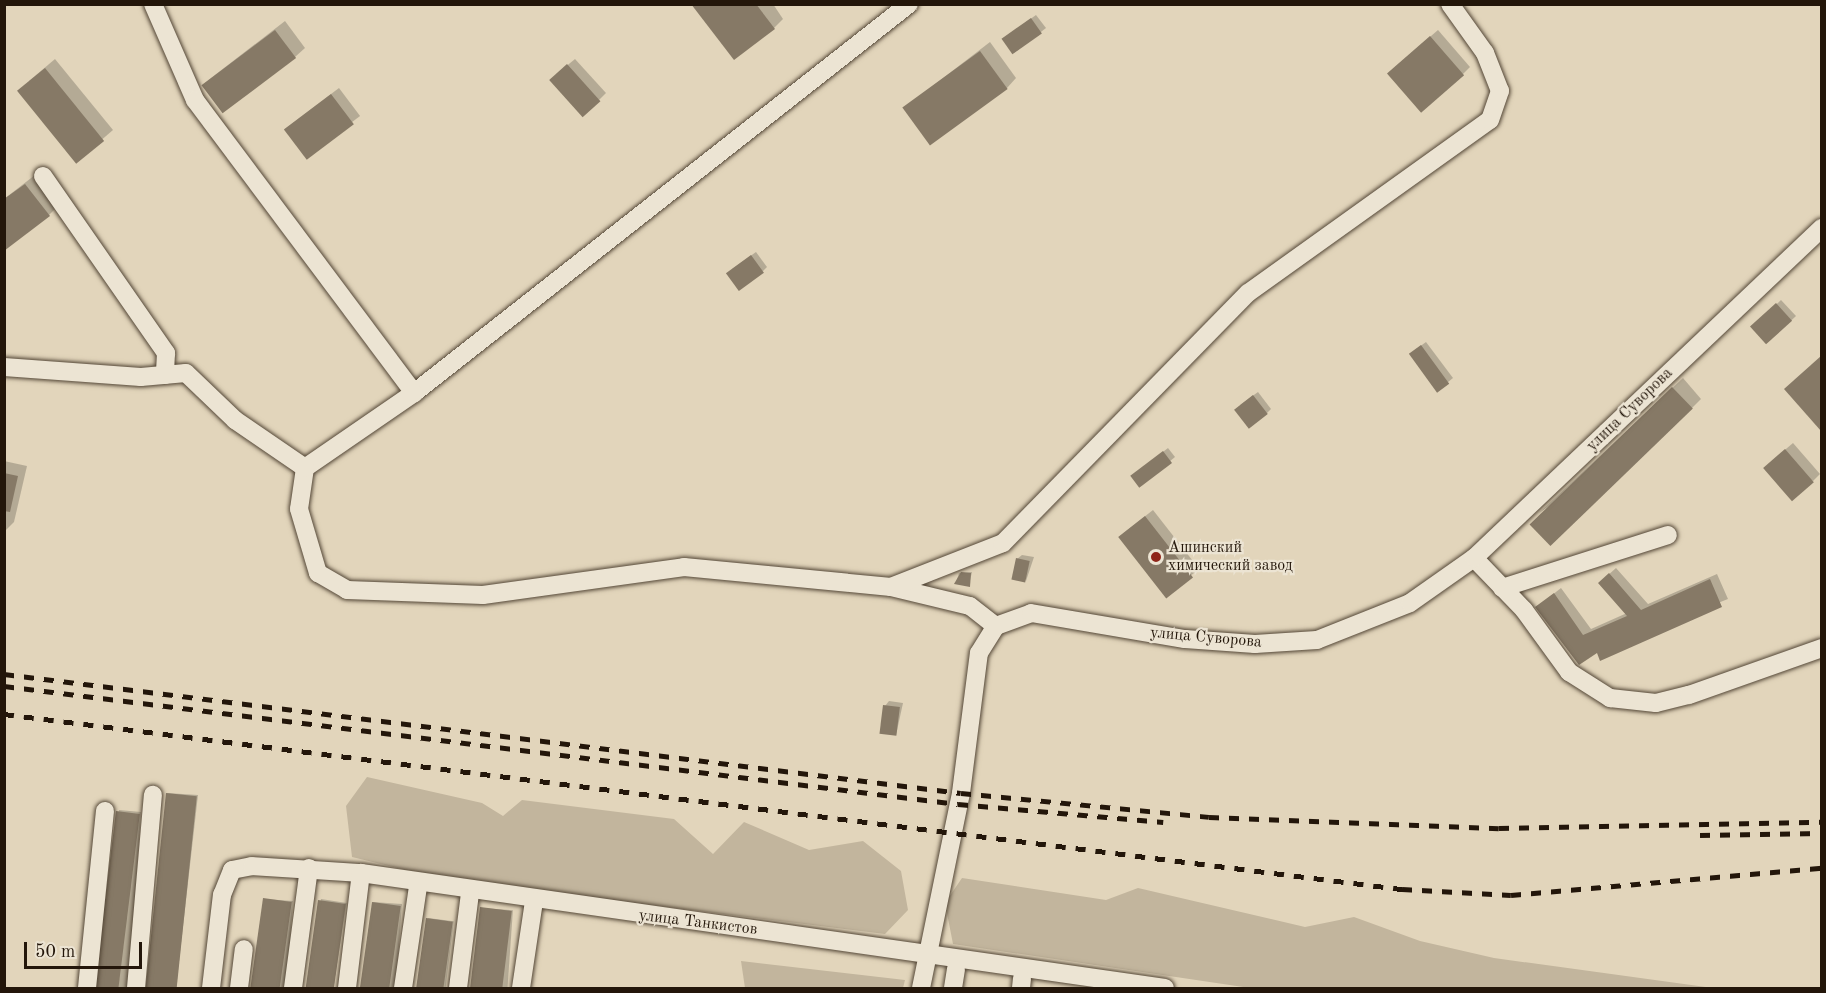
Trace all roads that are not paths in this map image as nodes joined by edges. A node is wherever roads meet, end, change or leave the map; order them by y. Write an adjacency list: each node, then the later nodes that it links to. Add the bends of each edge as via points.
1 (153, 4): 8 (street, via 195,100)
2 (909, 4): 8 (street)
3 (1450, 4): 12 (street, via 1485,53 1500,91 1490,120 1248,293 1003,543)
4 (43, 176): 7 (street, via 166,353)
5 (1821, 228): 11 (street, улица Суворова)
6 (4, 367): 7 (street)
7 (165, 375): 9 (street, via 186,373 234,420)
8 (414, 393): 9 (street)
9 (305, 468): 12 (street, via 299,509 303,537 318,573 347,590 483,595 684,567)
10 (1668, 535): 13 (street)
11 (1474, 558): 13 (street); 14 (street, улица Суворова, via 1410,603 1317,639 1255,644 1185,639 1031,613)
12 (891, 587): 14 (street, via 970,606)
13 (1502, 588): 15 (street, via 1569,672 1610,698 1656,703)
14 (996, 626): 24 (street, via 979,653 961,793)
15 (1821, 648)
16 (153, 795): 29 (street)
17 (105, 811): 28 (street)
18 (309, 868): 19 (street, улица Танкистов); 30 (street, улица Танкистов, via 232,870 222,895); 32 (street)
19 (361, 873): 20 (street, улица Танкистов); 33 (street)
20 (418, 886): 21 (street, улица Танкистов); 34 (street)
21 (470, 893): 22 (street, улица Танкистов); 35 (street)
22 (534, 901): 24 (street, улица Танкистов); 36 (street)
23 (244, 949): 31 (street)
24 (925, 959): 25 (street); 37 (street); 40 (street, улица Танкистов)
25 (956, 969): 26 (street); 38 (street)
26 (1022, 984): 27 (street)
27 (1072, 987): 39 (street)
28 (87, 988)
29 (136, 988)
30 (211, 988)
31 (239, 988)
32 (293, 988)
33 (347, 988)
34 (403, 988)
35 (458, 988)
36 (521, 988)
37 (921, 988)
38 (953, 988)
39 (1091, 988)
40 (1165, 988)

